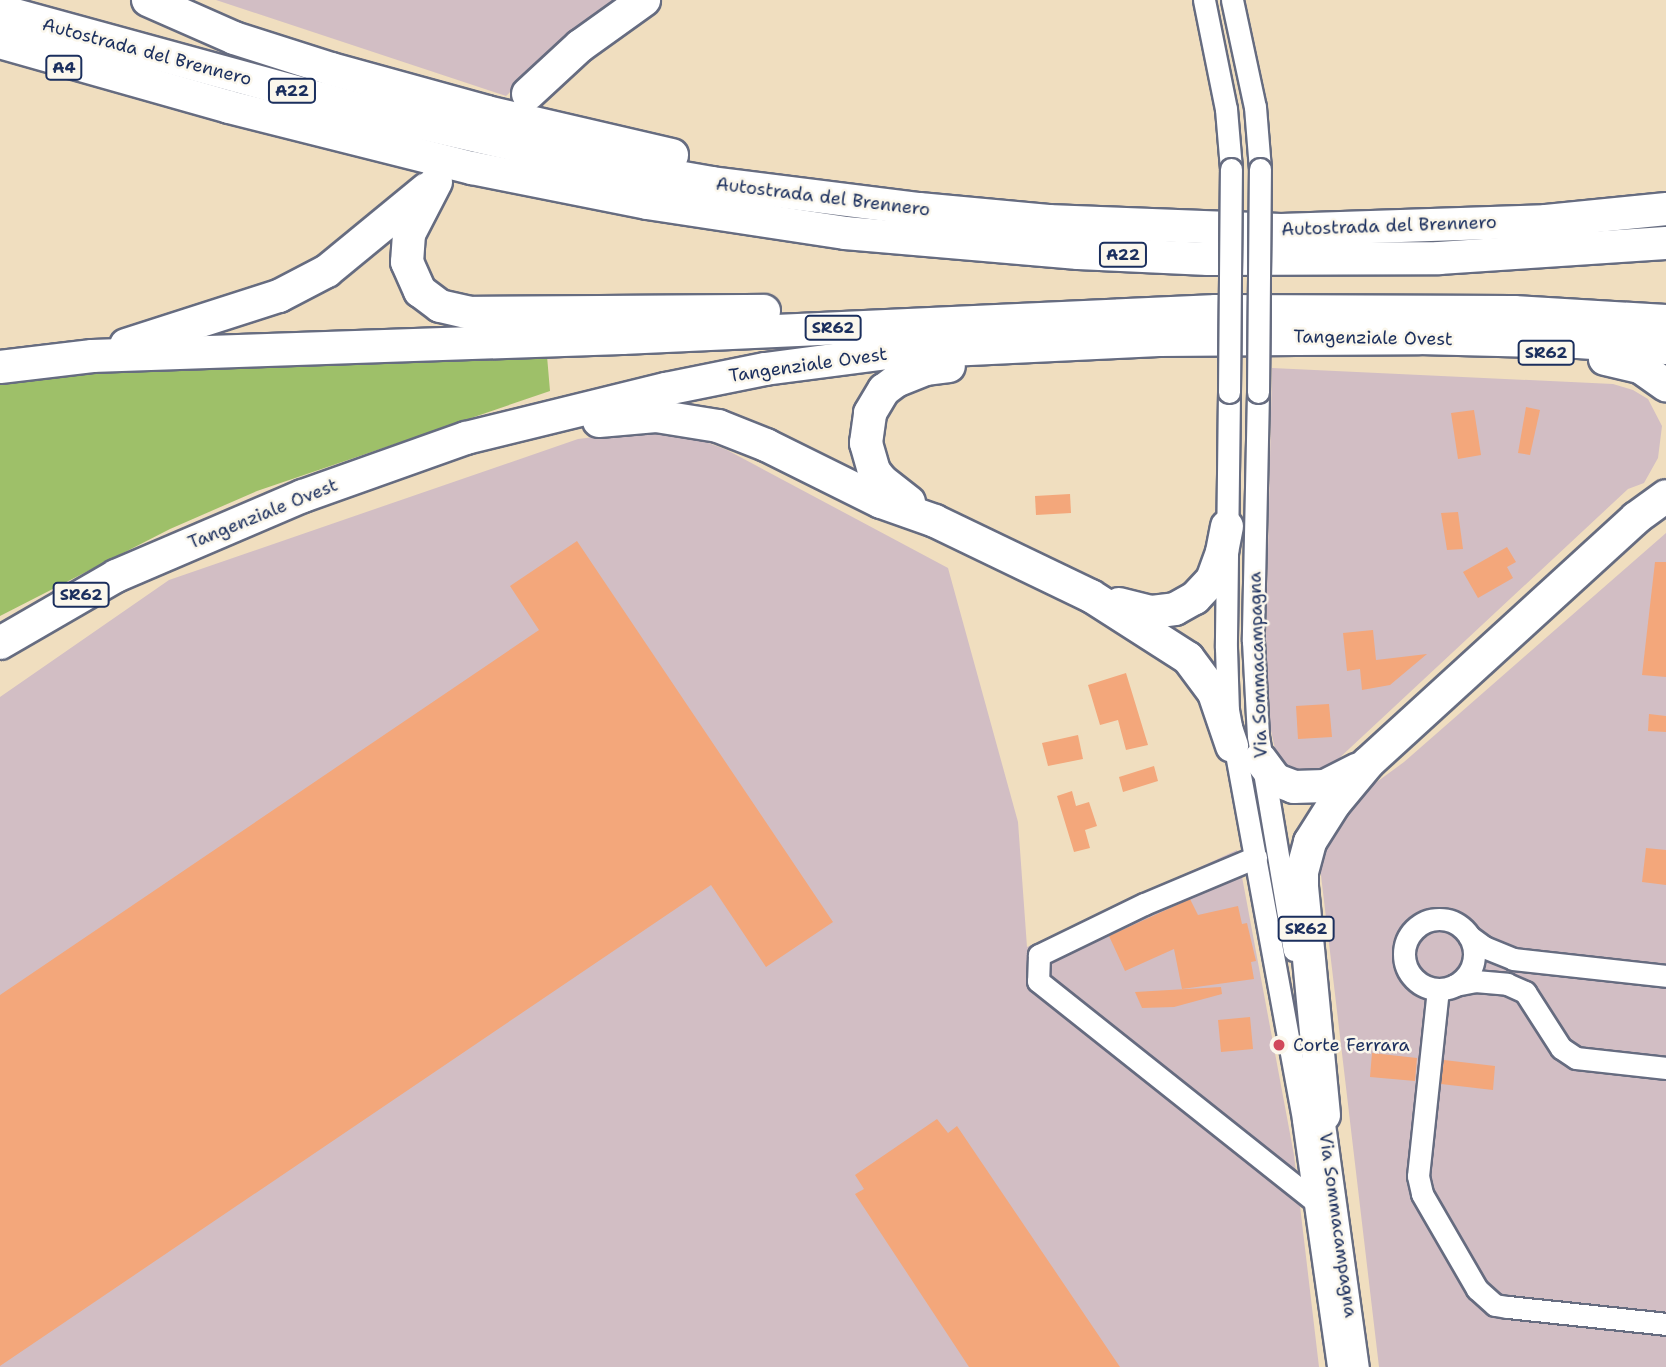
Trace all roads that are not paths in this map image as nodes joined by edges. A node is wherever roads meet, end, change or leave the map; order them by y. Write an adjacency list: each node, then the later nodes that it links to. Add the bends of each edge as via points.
1 (148, 0): 11 (highway, via 234,38 331,69 591,138 736,168)
2 (644, 0): 9 (highway, via 580,46)
3 (1204, 0): 26 (street, Via Sommacampagna, bridge, via 1226,109 1231,169)
4 (1232, 0): 29 (street, Via Sommacampagna, bridge, via 1255,107 1260,169 1253,641)
5 (0, 11): 11 (highway, Autostrada del Brennero / A22, via 363,110 586,161 712,183 1048,221)
6 (0, 42): 8 (highway, Autostrada del Brennero / A22)
7 (0, 58): 8 (highway, A4)
8 (128, 78): 12 (highway, Autostrada del Brennero / A22, via 336,135 537,182 845,233 1221,260 1439,258)
9 (528, 94)
10 (1666, 209): 11 (highway, Autostrada del Brennero / A22, via 1546,221)
11 (1281, 230)
12 (1666, 243)
13 (1021, 318): 14 (highway, Tangenziale Ovest / SR62, via 1402,309); 18 (highway, Tangenziale Ovest / SR62, via 622,338); 18 (highway, SR62, via 859,311 453,310 420,291 407,262 409,234 436,182 327,271 279,296)
14 (1660, 320)
15 (1419, 338): 16 (highway, Tangenziale Ovest / SR62); 17 (highway, Tangenziale Ovest / SR62); 20 (highway, SR62, via 1615,360 1652,373)
16 (1159, 340): 21 (highway, Tangenziale Ovest / SR62, via 886,353 765,369 654,391); 25 (highway, SR62, via 1072,360 925,369 896,380 870,413 869,457 882,481)
17 (1666, 348)
18 (92, 356): 19 (highway, Tangenziale Ovest / SR62)
19 (0, 367)
20 (1666, 385)
21 (466, 438): 25 (highway, SR62, via 634,417 676,418 718,426 766,445 881,502); 28 (highway, Tangenziale Ovest / SR62, via 303,496 129,570)
22 (1666, 479): 24 (highway, SR62)
23 (1666, 496): 24 (highway, SR62)
24 (1636, 518): 30 (highway, SR62)
25 (935, 521): 27 (highway, SR62)
26 (1227, 526): 27 (highway, SR62, via 1212,580 1185,604 1165,611 1139,611); 29 (street, Via Sommacampagna, via 1226,677)
27 (1091, 596): 29 (highway, SR62, via 1188,658 1214,693)
28 (0, 643)
29 (1246, 753): 30 (highway, SR62, via 1276,780 1305,788 1335,782); 31 (street, Via Sommacampagna); 36 (street, Via Sommacampagna)
30 (1368, 763): 36 (highway, SR62, via 1322,821 1310,842 1302,872)
31 (1256, 858): 37 (street, Via Sommacampagna); 37 (street, Via Sommacampagna, via 1144,904 1039,955 1038,981)
32 (1469, 936): 33 (street, via 1513,959); 34 (street, via 1473,960 1469,971); 34 (street, via 1462,927 1440,919 1420,924 1407,939 1409,971 1426,986)
33 (1666, 976)
34 (1446, 987): 35 (street, via 1475,981 1507,984 1525,992 1561,1048 1576,1058); 38 (street, via 1418,1175 1427,1203 1477,1289 1495,1305)
35 (1666, 1068)
36 (1324, 1115): 40 (street, Via Sommacampagna)
37 (1315, 1200): 39 (street, Via Sommacampagna)
38 (1666, 1324)
39 (1338, 1367)
40 (1358, 1367)

